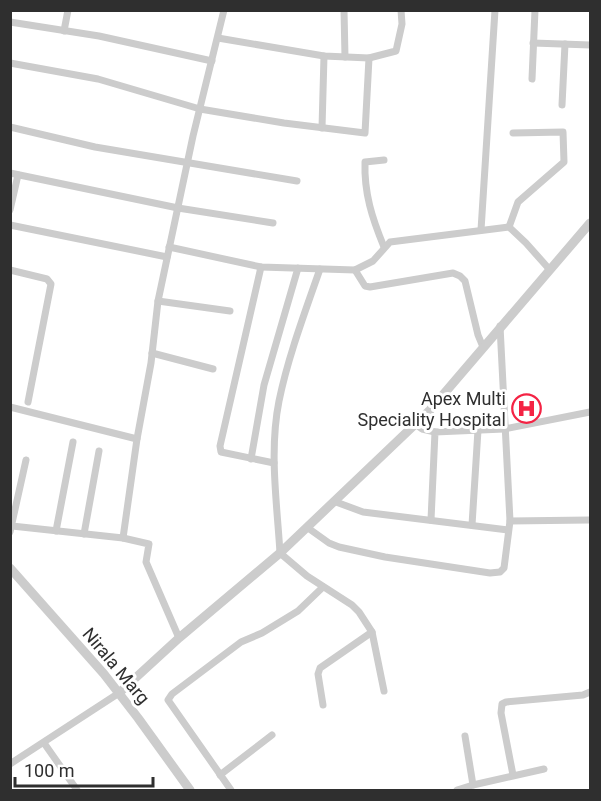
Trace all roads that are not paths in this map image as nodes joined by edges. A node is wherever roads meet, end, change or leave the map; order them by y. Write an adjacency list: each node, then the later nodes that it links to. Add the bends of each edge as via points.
1 (68, 10): 8 (street)
2 (344, 10): 14 (street)
3 (401, 10): 15 (street, via 396,51)
4 (495, 10): 34 (street)
5 (535, 10): 10 (street)
6 (223, 11): 9 (street)
7 (10, 22): 8 (street)
8 (64, 31): 16 (street)
9 (218, 38): 13 (street); 16 (street)
10 (533, 43): 11 (street); 18 (street)
11 (566, 44): 12 (street); 19 (street)
12 (591, 45)
13 (324, 56): 14 (street); 22 (street)
14 (345, 57): 15 (street)
15 (369, 58): 22 (street, via 365,133)
16 (212, 61): 20 (street)
17 (10, 63): 20 (street, via 98,79)
18 (532, 79)
19 (562, 105)
20 (200, 109): 22 (street); 25 (street)
21 (10, 127): 25 (street)
22 (322, 128)
23 (513, 133): 33 (street, via 563,132 564,162 518,202)
24 (384, 160): 36 (street, via 365,162 364,182 370,213)
25 (187, 163): 27 (street); 28 (street)
26 (14, 174): 28 (street); 29 (street)
27 (297, 181)
28 (178, 208): 30 (street); 35 (street)
29 (10, 210)
30 (273, 223)
31 (591, 223): 43 (street)
32 (10, 225): 37 (street)
33 (509, 227): 34 (street); 43 (street)
34 (481, 230): 36 (street, via 399,239)
35 (169, 247): 37 (street); 38 (street)
36 (384, 247): 42 (street, via 374,261)
37 (167, 256): 44 (street)
38 (261, 267): 39 (street); 60 (street, via 220,447 221,452)
39 (298, 268): 40 (street); 60 (street, via 264,385)
40 (320, 269): 42 (street); 62 (street, via 279,402)
41 (10, 270): 50 (street, via 46,279 51,284)
42 (355, 270): 47 (street, via 365,286 370,287 453,273 460,276 465,281)
43 (550, 270): 46 (street)
44 (158, 301): 45 (street); 48 (street)
45 (230, 311)
46 (500, 326): 47 (street); 54 (street)
47 (483, 347): 53 (street)
48 (152, 353): 49 (street); 57 (street)
49 (213, 369)
50 (28, 402)
51 (10, 407): 57 (street)
52 (591, 412): 54 (street)
53 (415, 424): 56 (street); 63 (street)
54 (504, 429): 55 (street); 66 (street)
55 (478, 430): 56 (street); 67 (street)
56 (435, 432): 64 (street)
57 (137, 439): 73 (street)
58 (73, 442): 71 (street)
59 (99, 452): 72 (street)
60 (250, 459): 62 (street)
61 (26, 460): 69 (street)
62 (273, 463): 74 (street)
63 (336, 502): 64 (street, via 363,512); 68 (street)
64 (431, 520): 67 (street)
65 (589, 520): 66 (street)
66 (510, 521): 70 (street)
67 (472, 525): 70 (street)
68 (308, 528): 70 (street, via 339,547 490,573 504,568); 74 (street)
69 (11, 529): 71 (street)
70 (508, 530)
71 (56, 531): 72 (street)
72 (84, 534): 73 (street)
73 (123, 538): 78 (street, via 149,544 146,562)
74 (280, 554): 76 (street); 78 (street)
75 (10, 568): 81 (street, Nirala Marg)
76 (323, 587): 77 (street, via 352,604); 88 (street, via 298,611 241,642 168,700)
77 (372, 632): 79 (street); 82 (street, via 320,668)
78 (179, 638): 81 (street)
79 (384, 691)
80 (591, 692): 89 (street, via 502,704)
81 (119, 693): 85 (street); 92 (street, Nirala Marg)
82 (323, 705)
83 (272, 735): 88 (street)
84 (465, 736): 90 (street)
85 (44, 743): 86 (street); 91 (street)
86 (10, 764)
87 (544, 769): 89 (street)
88 (220, 775): 93 (street)
89 (513, 775): 90 (street)
90 (473, 784): 94 (street)
91 (77, 790)
92 (190, 790)
93 (231, 790)
94 (457, 790)

